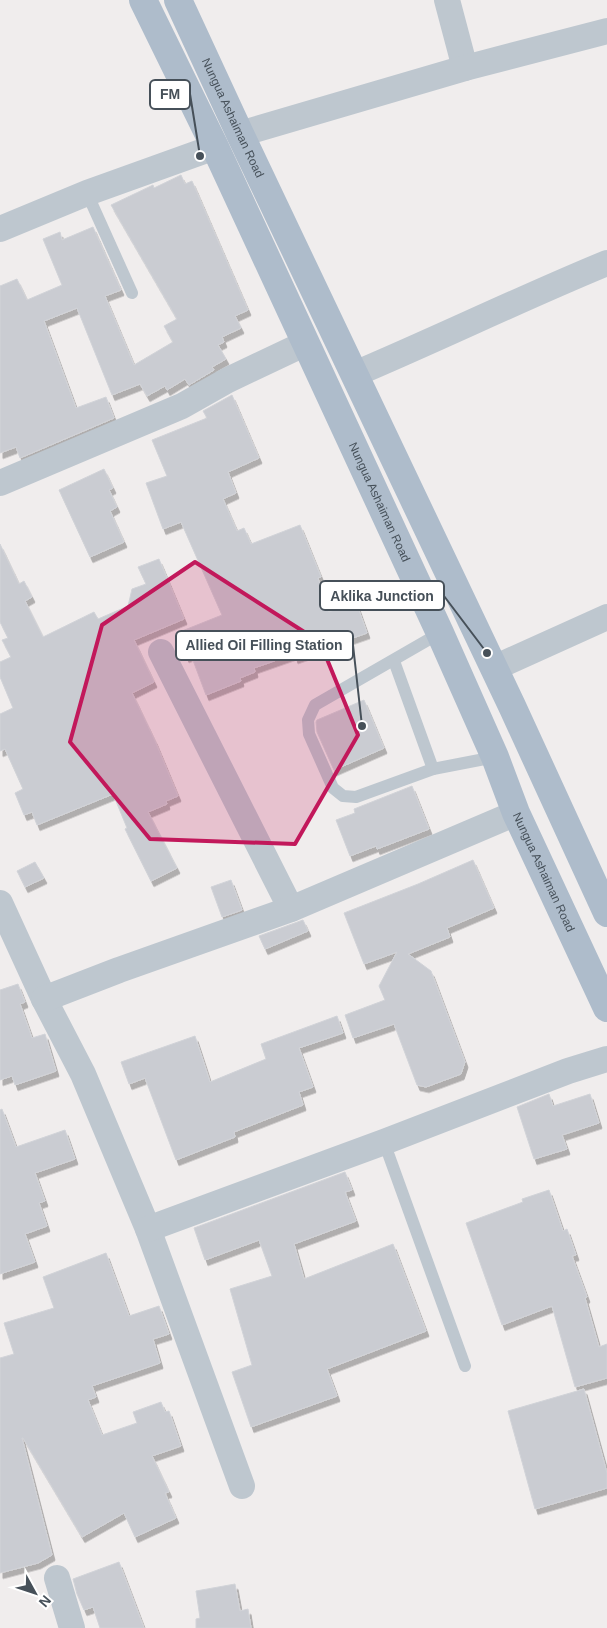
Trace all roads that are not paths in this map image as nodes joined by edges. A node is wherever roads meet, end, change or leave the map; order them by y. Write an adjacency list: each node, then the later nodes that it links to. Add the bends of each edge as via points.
1 (143, 0): 7 (main road, Nungua Ashaiman Road)
2 (178, 0): 6 (main road, Nungua Ashaiman Road)
3 (446, 0): 5 (street)
4 (607, 31): 5 (street)
5 (465, 68): 6 (street)
6 (240, 134): 13 (main road, Nungua Ashaiman Road)
7 (215, 147): 8 (street); 12 (main road, Nungua Ashaiman Road)
8 (88, 193): 9 (street); 11 (lane)
9 (0, 229)
10 (607, 263): 13 (street)
11 (132, 293)
12 (306, 343): 14 (street, via 182,406); 16 (main road, Nungua Ashaiman Road)
13 (355, 374): 19 (main road, Nungua Ashaiman Road)
14 (0, 483)
15 (607, 617): 19 (street)
16 (440, 633): 18 (lane); 20 (main road, Nungua Ashaiman Road)
17 (161, 652): 24 (street)
18 (394, 661): 21 (lane); 21 (lane, via 315,705 308,720 309,734 333,788 343,796 356,797)
19 (494, 668): 25 (main road, Nungua Ashaiman Road)
20 (495, 757): 21 (lane); 22 (main road, Nungua Ashaiman Road)
21 (434, 769)
22 (516, 813): 24 (street); 27 (main road, Nungua Ashaiman Road)
23 (0, 903): 26 (street)
24 (291, 909): 26 (street)
25 (607, 913)
26 (44, 999): 30 (street, via 83,1074)
27 (607, 1008)
28 (607, 1059): 29 (street)
29 (384, 1142): 30 (street); 31 (lane)
30 (148, 1229): 32 (street)
31 (465, 1366)
32 (242, 1486)
33 (57, 1578): 34 (street)
34 (72, 1628)

